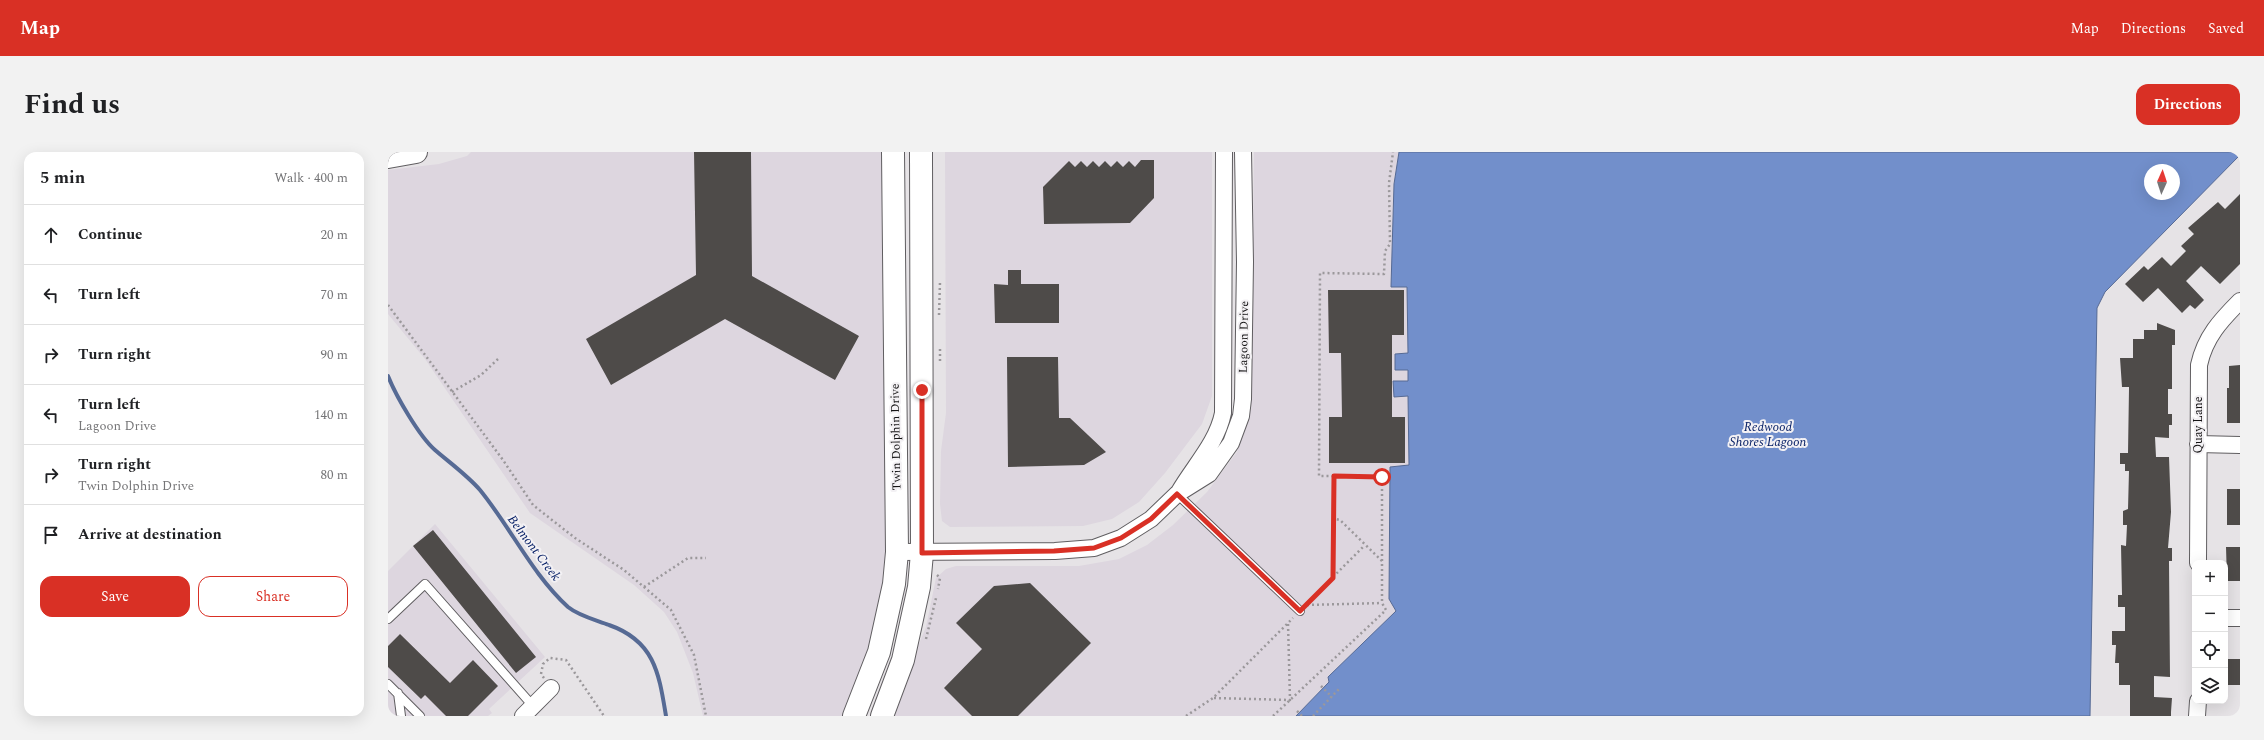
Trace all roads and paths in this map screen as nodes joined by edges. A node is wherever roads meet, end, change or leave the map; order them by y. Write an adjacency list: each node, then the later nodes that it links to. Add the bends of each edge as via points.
1 (416, 152): 7 (main road)
2 (892, 152): 18 (main road, Twin Dolphin Drive)
3 (921, 152): 19 (main road, Twin Dolphin Drive)
4 (1224, 152): 15 (street, Lagoon Drive, via 1223,413 1220,428)
5 (1243, 152): 15 (street, Lagoon Drive, via 1245,262 1243,392 1240,416 1231,443 1218,464 1209,474)
6 (1393, 152): 14 (path, via 1389,183 1390,244 1385,251 1384,274 1320,274 1319,476)
7 (388, 157)
8 (2240, 301): 12 (street, Quay Lane, via 2214,329 2200,357)
9 (388, 305): 11 (path)
10 (498, 359): 11 (path, via 482,375)
11 (452, 392): 24 (path, via 533,505)
12 (2198, 444): 13 (street); 21 (street, Quay Lane)
13 (2240, 445)
14 (1334, 476): 16 (path); 22 (path, via 1382,477)
15 (1177, 494): 19 (street, Lagoon Drive, via 1139,527 1121,538 1094,548); 26 (lane)
16 (1332, 518): 17 (path, via 1340,520); 23 (path)
17 (1364, 546): 22 (path); 23 (path)
18 (897, 552): 19 (street, Lagoon Drive); 46 (main road, Twin Dolphin Drive, via 894,584 879,652)
19 (922, 553): 47 (main road, Twin Dolphin Drive, via 919,587 903,660)
20 (706, 558): 24 (path, via 688,558)
21 (2198, 560)
22 (1382, 561): 25 (path)
23 (1333, 578): 26 (path)
24 (644, 587): 45 (path, via 671,610 694,655)
25 (1382, 603): 26 (path); 38 (path, via 1386,610)
26 (1303, 608): 30 (path)
27 (2228, 618): 28 (street)
28 (2240, 618)
29 (388, 619): 40 (lane, via 425,584)
30 (1288, 623): 37 (path); 38 (path)
31 (388, 684): 35 (lane)
32 (1321, 686): 36 (path)
33 (551, 688): 40 (street); 44 (path, via 541,674 543,664 550,658 566,660)
34 (1340, 689): 36 (path)
35 (398, 693): 42 (lane); 43 (lane)
36 (1332, 697): 51 (path)
37 (1213, 698): 38 (path); 48 (path)
38 (1290, 700): 49 (path)
39 (2198, 704): 52 (street)
40 (528, 711)
41 (1297, 711): 50 (path)
42 (401, 716)
43 (420, 716)
44 (604, 716)
45 (706, 716)
46 (854, 716)
47 (882, 716)
48 (1186, 716)
49 (1273, 716)
50 (1302, 716)
51 (1313, 716)
52 (2198, 716)

